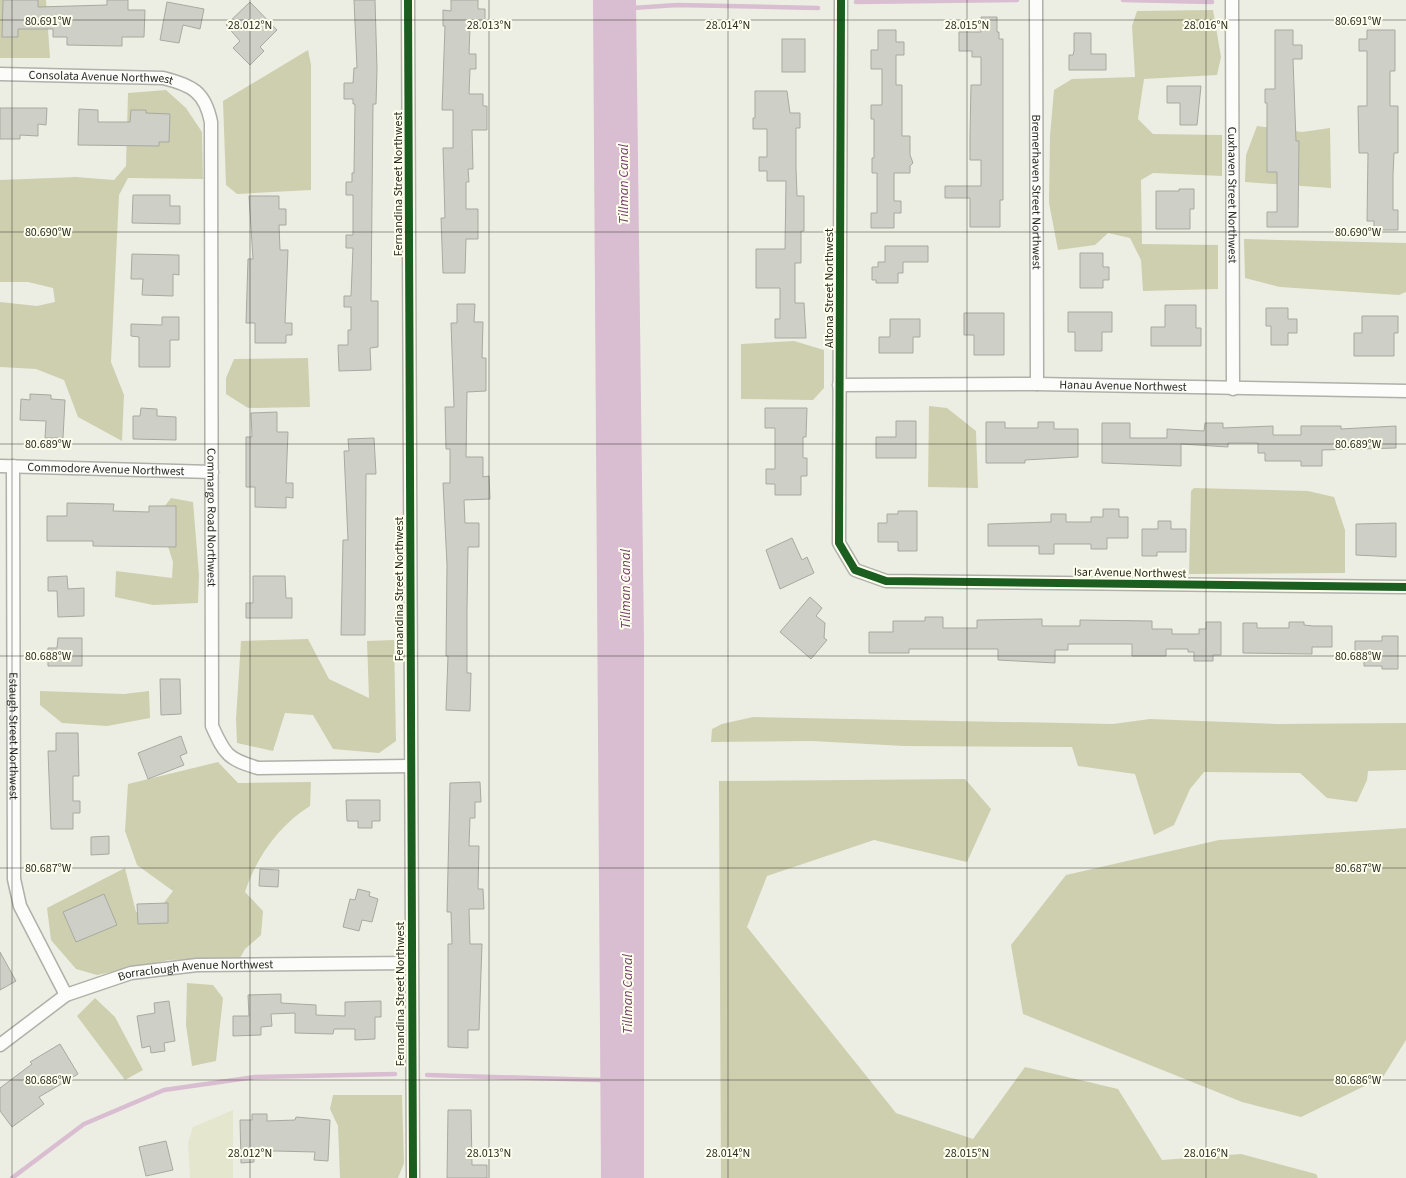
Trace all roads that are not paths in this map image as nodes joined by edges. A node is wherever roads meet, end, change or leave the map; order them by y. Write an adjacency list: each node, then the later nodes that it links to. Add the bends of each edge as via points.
1 (408, 0): 15 (street, Fernandina Street Northwest)
2 (840, 0): 8 (street, Altona Street Northwest)
3 (1036, 0): 7 (street, Bremerhaven Street Northwest)
4 (1232, 0): 9 (street, Cuxhaven Street Northwest)
5 (0, 74): 6 (street, Consolata Avenue Northwest, via 164,78 185,83)
6 (199, 93): 12 (street, Commargo Road Northwest, via 208,105 212,122)
7 (1037, 384): 8 (street, Hanau Avenue Northwest); 9 (street, Hanau Avenue Northwest)
8 (840, 385): 13 (street, Altona Street Northwest, via 839,543)
9 (1233, 389): 10 (street, Hanau Avenue Northwest)
10 (1406, 391)
11 (6, 466): 12 (street, Commodore Avenue Northwest); 17 (street, Estaugh Street Northwest, via 14,880 20,906)
12 (212, 472): 15 (street, Commargo Road Northwest, via 212,726 221,747 235,761 258,768)
13 (855, 570): 14 (street, Isar Avenue Northwest, via 886,581)
14 (1406, 587)
15 (410, 766): 16 (street, Fernandina Street Northwest)
16 (411, 963): 17 (street, Borraclough Avenue Northwest, via 197,965 131,973); 19 (street, Fernandina Street Northwest)
17 (66, 995): 18 (street, Borraclough Avenue Northwest)
18 (0, 1045)
19 (413, 1178)

